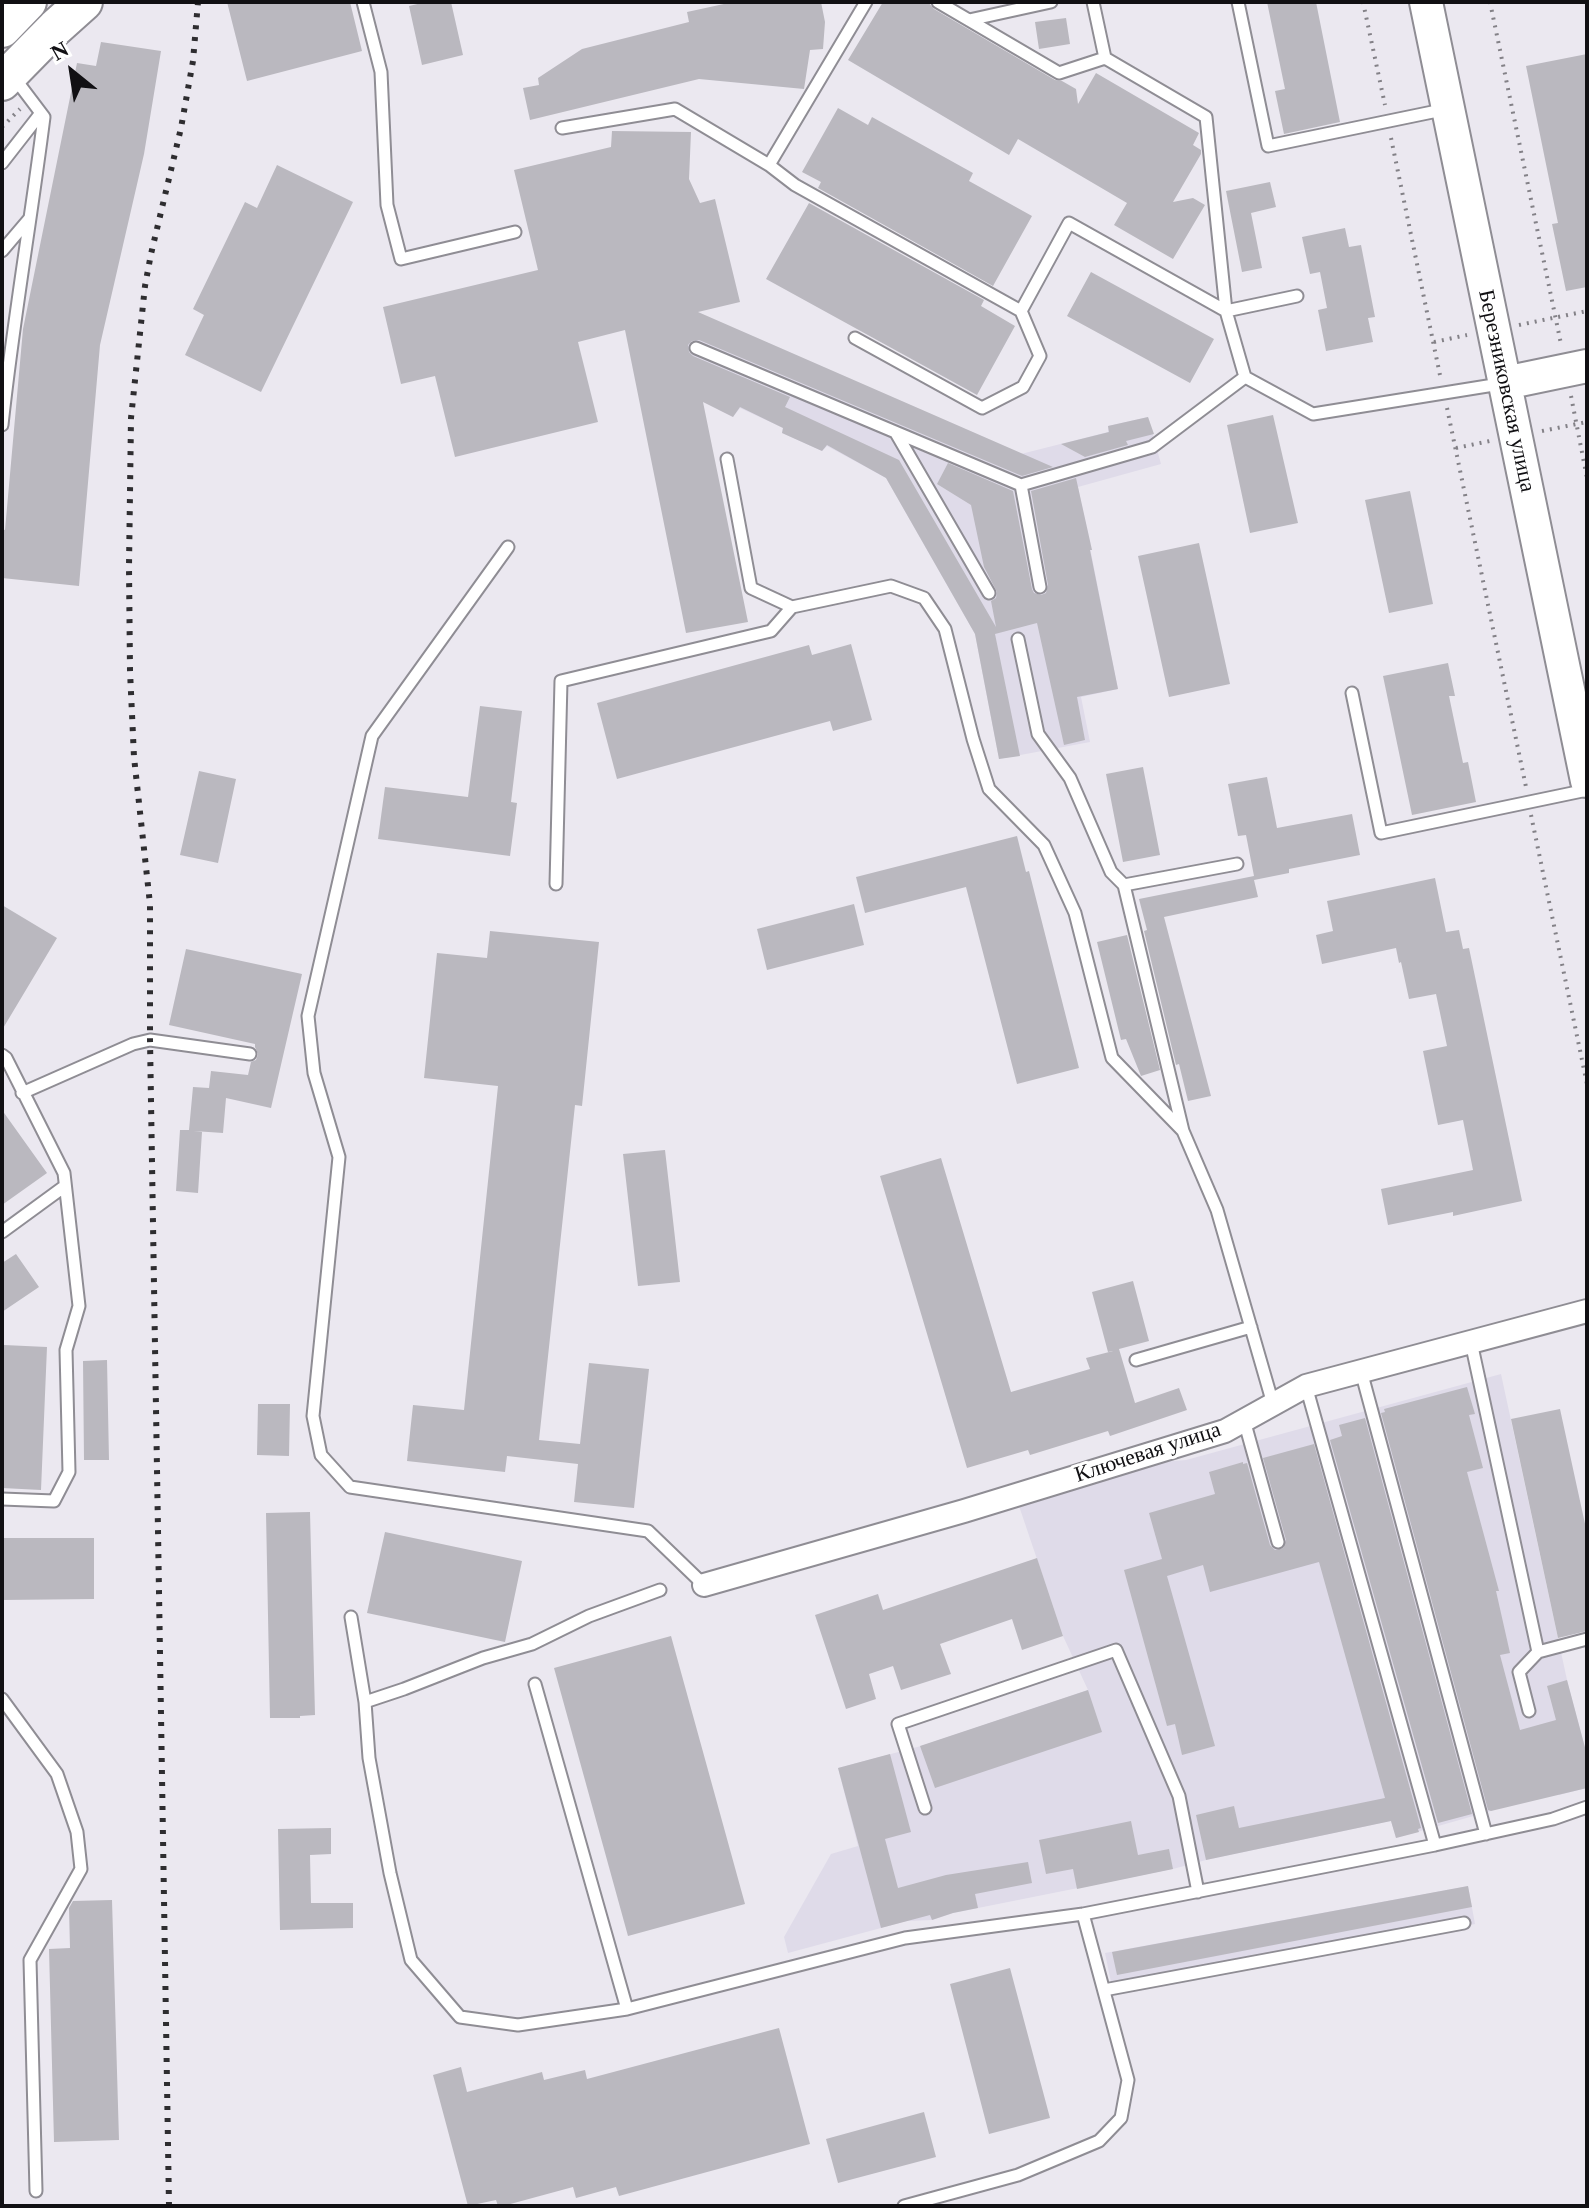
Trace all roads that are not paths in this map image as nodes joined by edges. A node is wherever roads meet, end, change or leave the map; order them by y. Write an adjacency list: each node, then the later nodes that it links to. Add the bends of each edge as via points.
1 (28, 2): 11 (main road)
2 (84, 2): 13 (main road)
3 (363, 2): 20 (lane, via 381,72 387,205 401,259)
4 (866, 2): 18 (lane)
5 (938, 2): 10 (lane)
6 (1051, 2): 10 (lane)
7 (1093, 2): 12 (lane)
8 (1238, 2): 14 (lane, via 1268,146)
9 (1426, 2): 14 (main road, Березниковская улица)
10 (969, 20): 12 (lane, via 1059,73)
11 (2, 29)
12 (1105, 58): 24 (lane, via 1206,117)
13 (6, 77): 15 (lane)
14 (1448, 109): 29 (main road, Березниковская улица)
15 (41, 113): 17 (lane); 19 (lane)
16 (562, 128): 18 (lane, via 675,109)
17 (2, 163)
18 (769, 165): 23 (lane, via 795,185)
19 (32, 215): 21 (lane); 30 (lane)
20 (515, 232)
21 (2, 251)
22 (1297, 296): 24 (lane)
23 (1021, 311): 24 (lane, via 1069,223); 25 (lane, via 1040,356 1023,387 982,408)
24 (1226, 311): 28 (lane)
25 (855, 338)
26 (696, 348): 31 (lane)
27 (1576, 369): 29 (main road)
28 (1245, 377): 29 (lane, via 1313,414); 33 (lane, via 1152,447)
29 (1505, 383): 40 (main road, Березниковская улица)
30 (2, 425)
31 (896, 432): 33 (lane); 36 (lane)
32 (727, 459): 37 (lane, via 751,588)
33 (1021, 485): 35 (lane)
34 (508, 547): 61 (lane, via 372,736 308,1016 314,1073 339,1157 313,1416 321,1455 350,1487 648,1531)
35 (1040, 587)
36 (989, 593)
37 (792, 607): 43 (lane, via 771,631 561,681); 48 (lane, via 891,586 924,598 945,629 989,789 1044,845 1075,913 1112,1058)
38 (1018, 639): 44 (lane, via 1038,734 1070,778 1111,872)
39 (1352, 693): 41 (lane, via 1381,833)
40 (1587, 781)
41 (1587, 790)
42 (1237, 864): 44 (lane)
43 (556, 884)
44 (1124, 885): 48 (lane)
45 (250, 1054): 47 (lane, via 150,1040)
46 (2, 1055): 47 (lane)
47 (22, 1093): 49 (lane, via 64,1173)
48 (1183, 1131): 52 (lane, via 1217,1210)
49 (65, 1186): 50 (lane); 59 (lane, via 79,1306 66,1350 69,1472 54,1501)
50 (2, 1232)
51 (1587, 1311): 53 (street, Ключевая улица)
52 (1251, 1327): 54 (lane); 57 (lane)
53 (1471, 1342): 55 (street, Ключевая улица); 65 (lane)
54 (1136, 1360)
55 (1361, 1371): 56 (street, Ключевая улица); 72 (lane)
56 (1306, 1386): 57 (street, Ключевая улица); 73 (lane)
57 (1273, 1404): 58 (street, Ключевая улица)
58 (1244, 1420): 60 (lane); 61 (street, Ключевая улица, via 1225,1431 964,1511)
59 (2, 1499)
60 (1278, 1542)
61 (704, 1585)
62 (660, 1590): 68 (lane, via 532,1644)
63 (351, 1617): 68 (lane)
64 (1587, 1639): 65 (lane)
65 (1538, 1652): 69 (lane, via 1519,1672)
66 (535, 1684): 78 (lane)
67 (2, 1699): 79 (lane, via 57,1774 77,1832 81,1869 30,1960)
68 (365, 1702): 78 (lane, via 369,1758 390,1873 411,1960 430,1983 460,2017 518,2025)
69 (1529, 1711)
70 (1587, 1807): 72 (lane)
71 (925, 1808): 74 (lane, via 898,1724 1116,1650 1179,1796)
72 (1486, 1834): 73 (lane)
73 (1435, 1845): 74 (lane)
74 (1198, 1892): 75 (lane)
75 (1083, 1914): 77 (lane); 78 (lane, via 905,1938)
76 (1464, 1923): 77 (lane)
77 (1104, 1990): 80 (lane, via 1128,2080 1121,2118 1099,2141 1018,2175)
78 (627, 2009)
79 (36, 2191)
80 (904, 2206)

